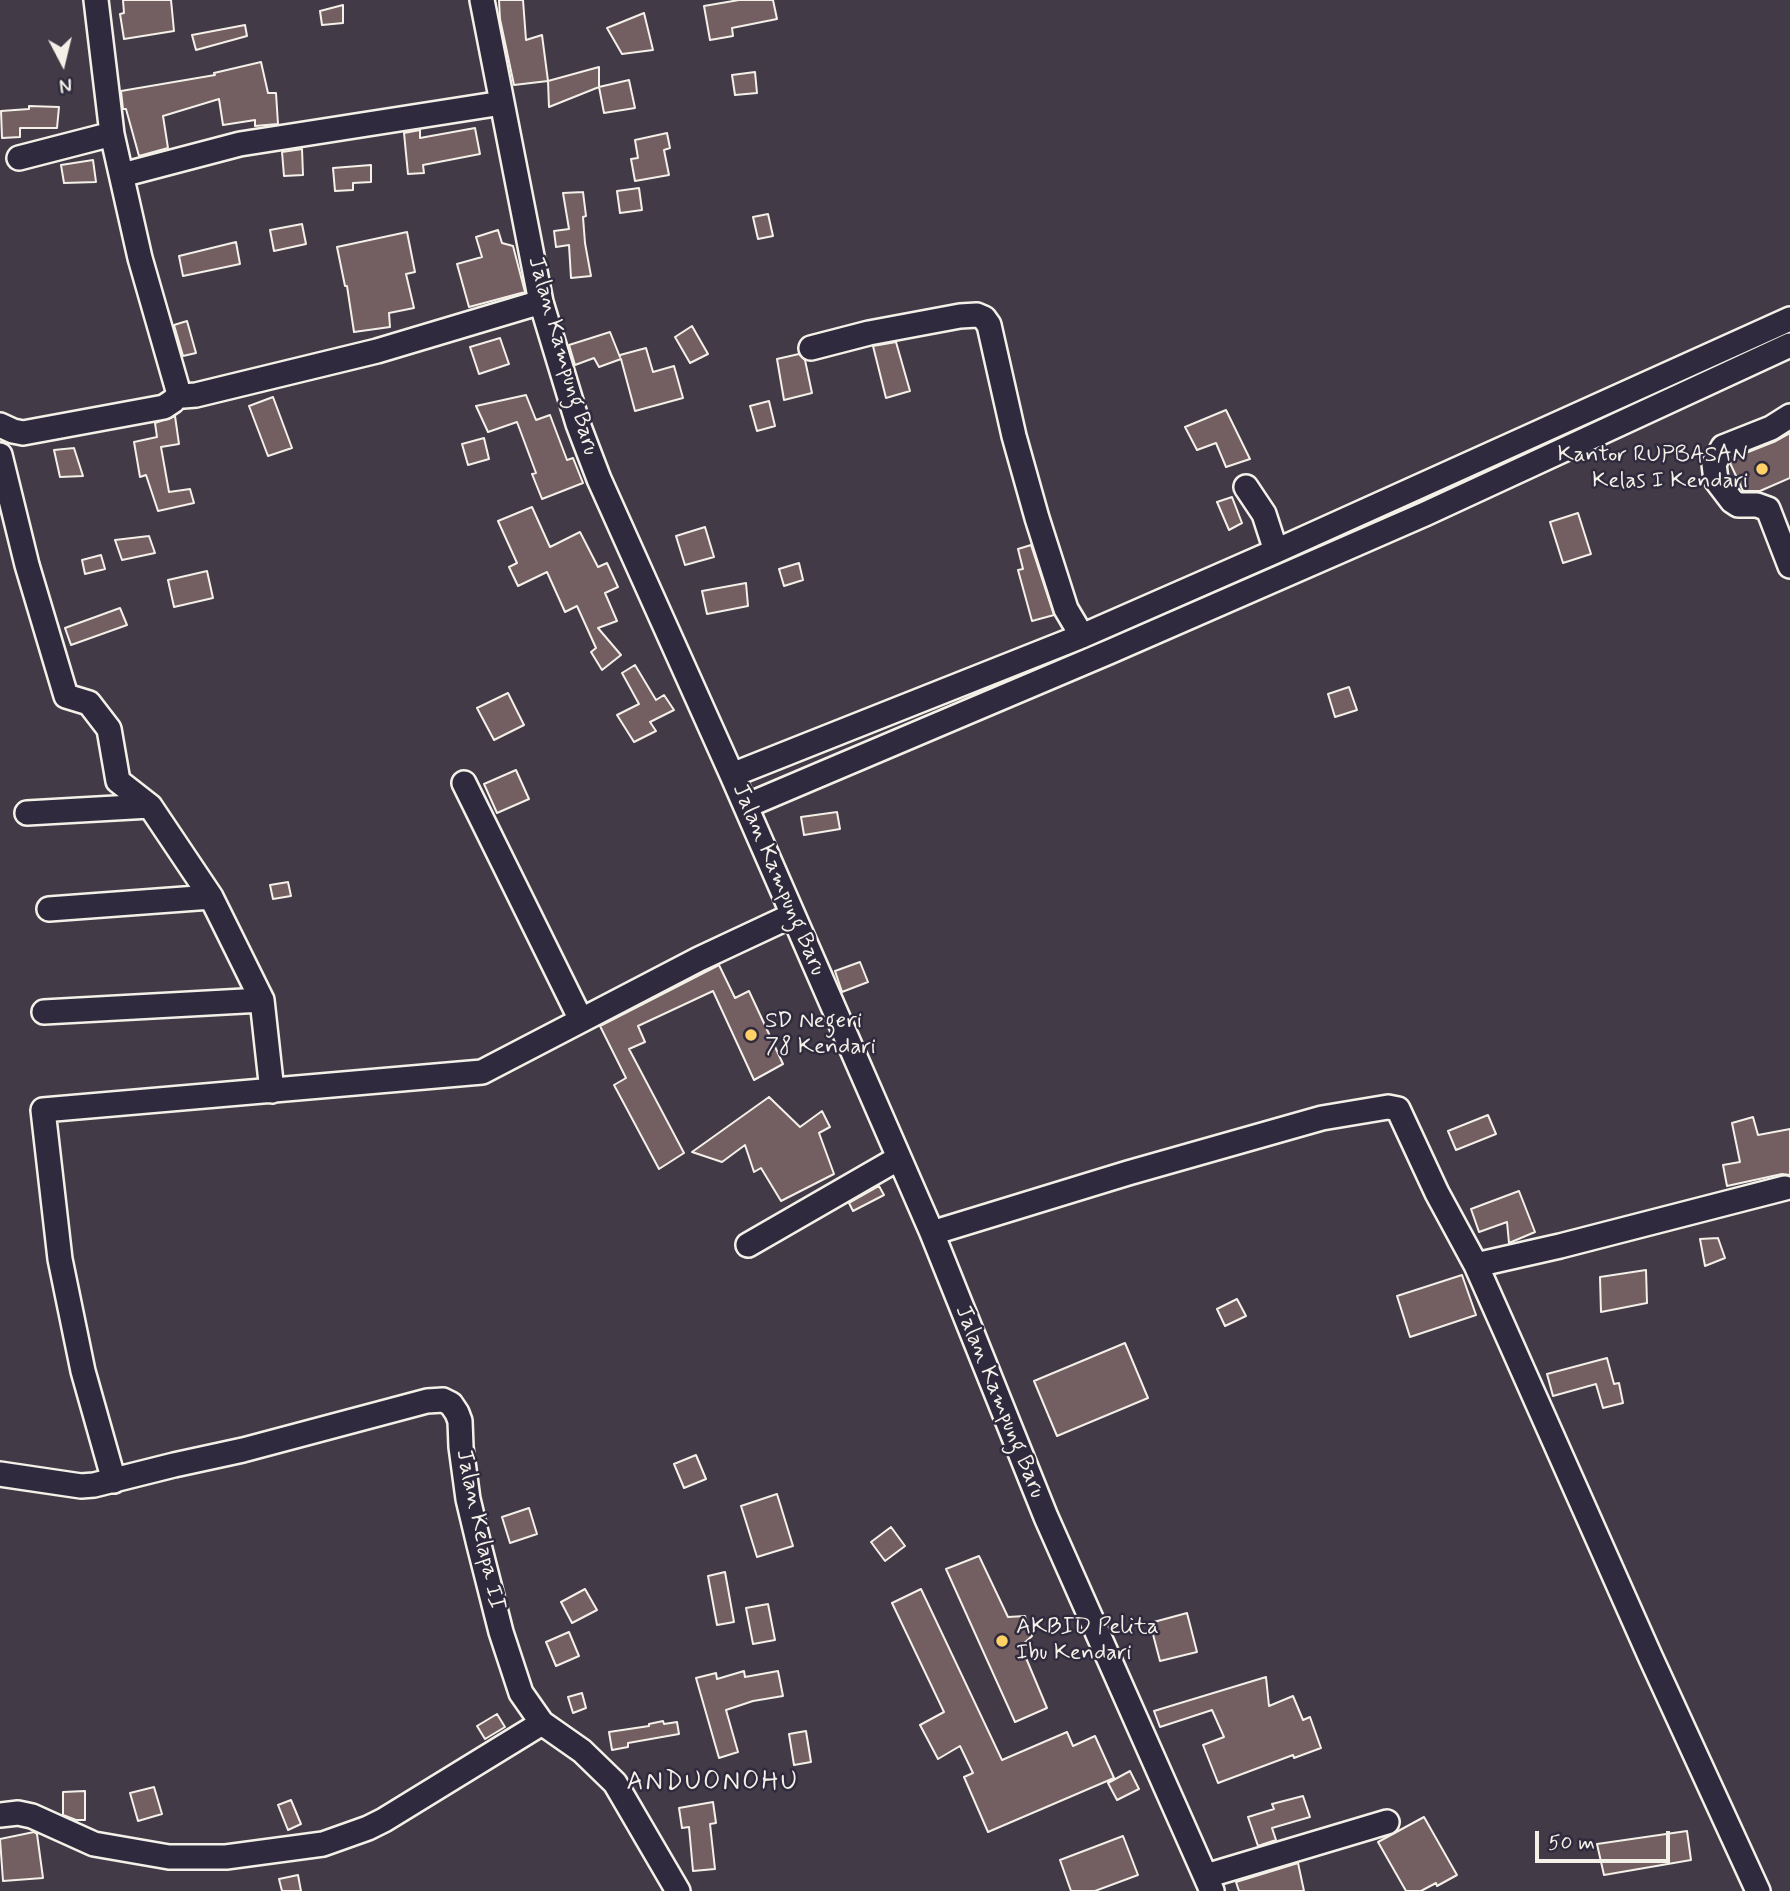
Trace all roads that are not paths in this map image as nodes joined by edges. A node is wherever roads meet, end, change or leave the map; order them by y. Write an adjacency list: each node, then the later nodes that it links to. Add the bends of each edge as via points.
1 (96, 0): 4 (street)
2 (482, 0): 3 (street, Jalan Kampung Baru)
3 (502, 103): 6 (street, via 240,144); 7 (street, Jalan Kampung Baru)
4 (112, 134): 5 (street); 6 (street)
5 (19, 158)
6 (122, 175): 11 (street)
7 (541, 302): 11 (street, via 377,351 196,395); 19 (street, Jalan Kampung Baru, via 599,479)
8 (1783, 323): 10 (street); 16 (street)
9 (811, 348): 18 (street, via 960,316 984,318 1037,518 1066,609)
10 (1789, 350): 22 (street, via 1412,520)
11 (179, 394): 13 (street, via 164,407 23,433)
12 (1790, 416): 17 (street, via 1723,447 1714,464 1716,480 1731,501 1768,509)
13 (0, 425)
14 (0, 455): 21 (street, via 66,696 89,703 109,729 118,781)
15 (1247, 487): 16 (street, via 1264,514)
16 (1276, 551): 18 (street)
17 (1790, 566)
18 (1082, 636): 19 (street)
19 (732, 775): 22 (street, Jalan Kampung Baru)
20 (464, 783): 29 (street)
21 (150, 806): 23 (street); 24 (street)
22 (746, 806): 26 (street, Jalan Kampung Baru)
23 (27, 813)
24 (211, 897): 25 (street); 27 (street)
25 (49, 909)
26 (793, 915): 29 (street); 31 (street, Jalan Kampung Baru)
27 (262, 1000): 28 (street); 30 (street)
28 (44, 1012)
29 (581, 1020): 30 (street, via 482,1072)
30 (272, 1091): 37 (street, via 43,1110 60,1259 83,1371)
31 (899, 1158): 33 (street, Jalan Kampung Baru); 34 (street)
32 (1785, 1188): 35 (street)
33 (932, 1233): 35 (street, via 1322,1118 1388,1107 1402,1115); 41 (street, Jalan Kampung Baru, via 1046,1517)
34 (748, 1245)
35 (1476, 1265): 43 (street)
36 (0, 1474): 37 (street, Jalan Kelapa II, via 81,1486)
37 (114, 1481): 38 (street, Jalan Kelapa II, via 427,1401 451,1404 460,1422 468,1499 501,1632 521,1693)
38 (541, 1723): 39 (street, via 384,1820 323,1844 226,1857 169,1857 94,1844 32,1816); 42 (street, Jalan Kelapa II, via 582,1751 615,1783)
39 (0, 1815)
40 (1387, 1822): 41 (street)
41 (1209, 1884)
42 (678, 1891)
43 (1758, 1891)

